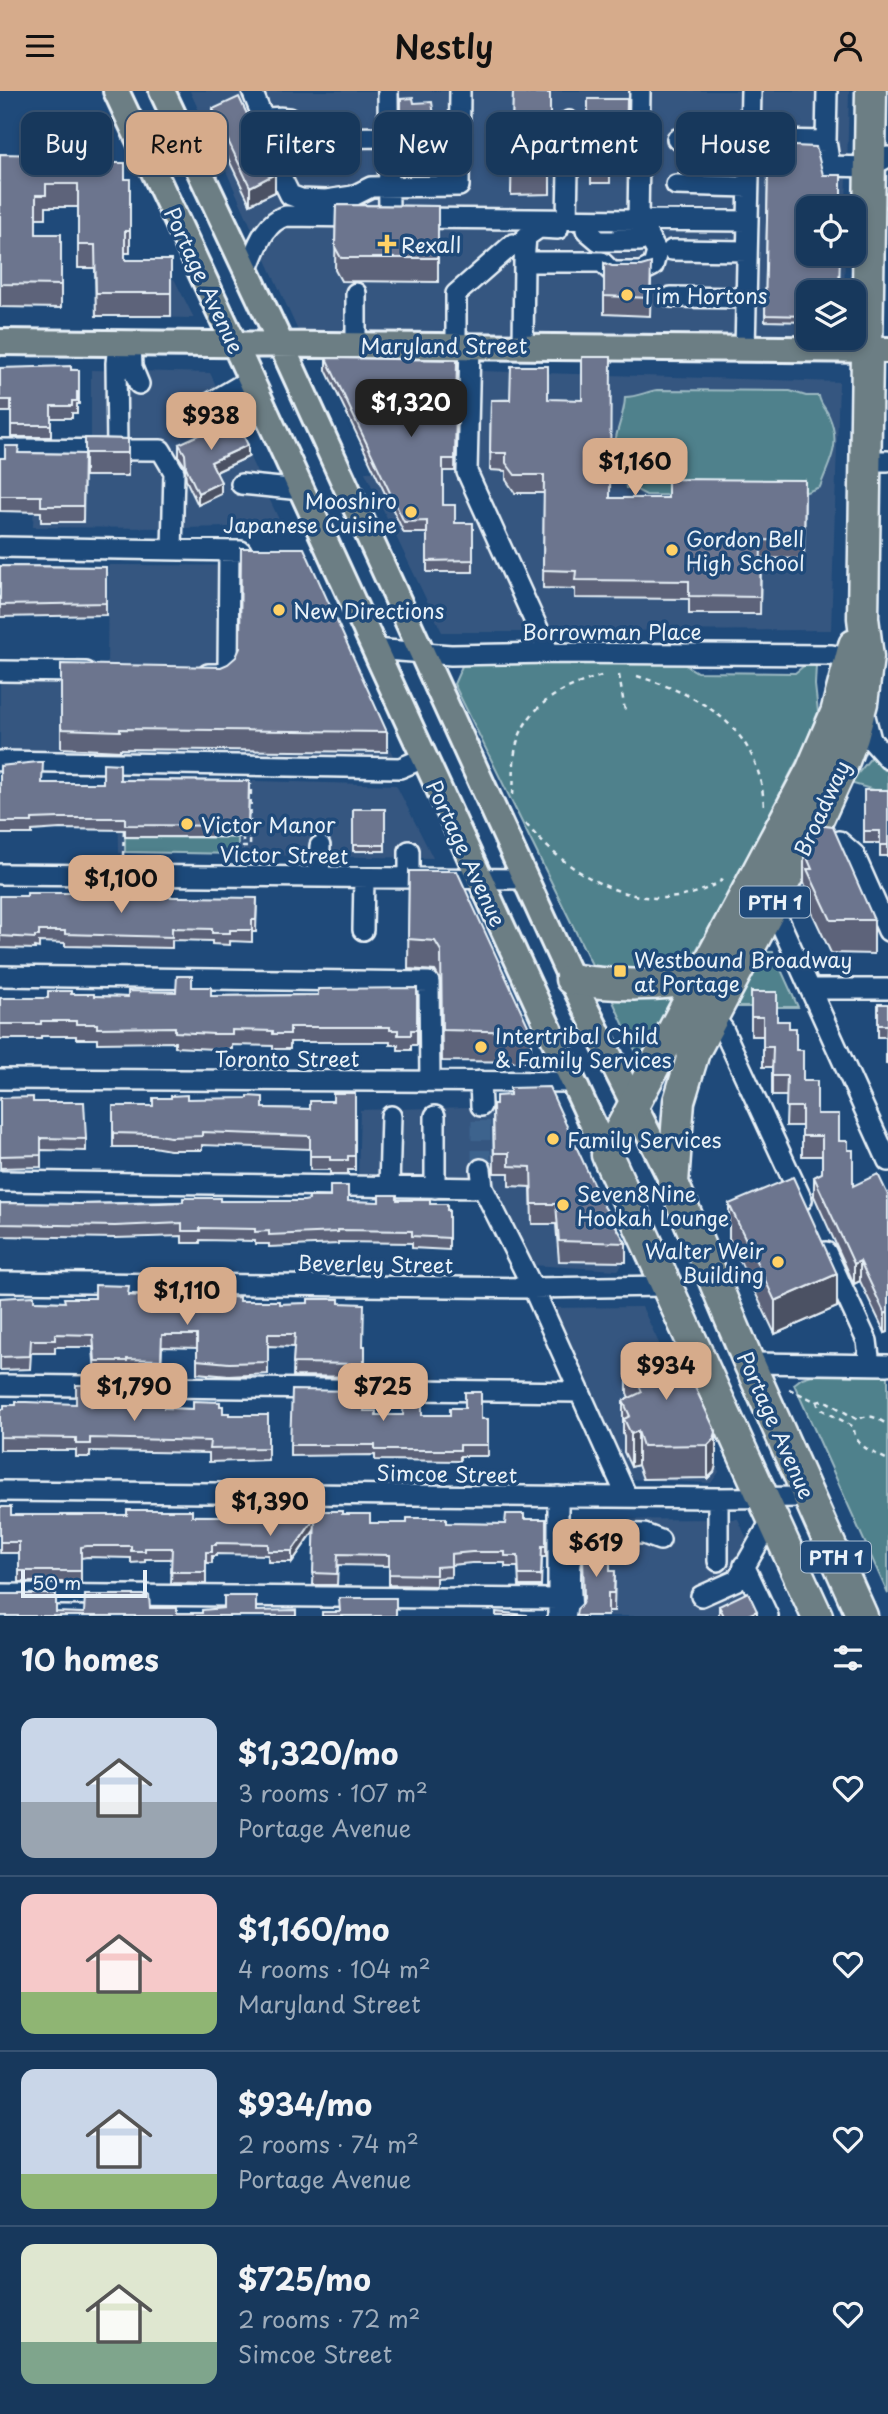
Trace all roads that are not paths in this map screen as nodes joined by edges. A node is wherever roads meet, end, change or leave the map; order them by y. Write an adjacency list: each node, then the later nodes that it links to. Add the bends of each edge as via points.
1 (116, 91): 40 (main road, Portage Avenue)
2 (162, 91): 32 (main road, Portage Avenue)
3 (252, 91): 10 (street)
4 (388, 91): 11 (street)
5 (460, 91): 21 (street, via 459,186)
6 (640, 91): 26 (street)
7 (751, 91): 12 (street)
8 (827, 91): 14 (street)
9 (871, 91): 15 (highway, Broadway / PTH 1)
10 (261, 112)
11 (388, 112)
12 (751, 112)
13 (795, 141): 14 (street)
14 (826, 141): 15 (street, via 830,166)
15 (879, 162): 44 (highway, Broadway / PTH 1)
16 (280, 175): 21 (street, via 290,195 302,199 326,200)
17 (388, 175): 21 (street)
18 (568, 175): 25 (street)
19 (749, 175): 22 (street)
20 (676, 185): 22 (street)
21 (388, 187): 23 (street)
22 (748, 187): 27 (street)
23 (389, 218): 24 (street); 32 (street, via 277,219 265,231)
24 (513, 219): 25 (street); 28 (street)
25 (567, 219): 26 (street)
26 (638, 220): 27 (street)
27 (747, 221): 30 (street)
28 (513, 244): 31 (street); 41 (street, via 456,294)
29 (672, 250): 30 (street)
30 (747, 251): 35 (street)
31 (524, 262): 31 (street, via 526,237 538,228 646,232 657,252 653,266 641,272 612,272 602,262); 42 (street)
32 (247, 271): 38 (main road, Portage Avenue)
33 (356, 293): 39 (street)
34 (671, 297): 35 (street)
35 (746, 298): 43 (street)
36 (0, 342): 37 (main road, Maryland Street)
37 (125, 344): 40 (main road, Maryland Street); 46 (street); 50 (street, via 116,363)
38 (281, 344): 39 (main road, Maryland Street); 40 (main road, Maryland Street); 60 (main road, Portage Avenue)
39 (356, 344): 41 (main road, Maryland Street)
40 (235, 345): 45 (main road, Portage Avenue)
41 (463, 345): 42 (main road, Maryland Street); 61 (street, via 467,473)
42 (523, 345): 43 (main road, Maryland Street)
43 (746, 349): 44 (main road, Maryland Street)
44 (878, 350): 51 (highway, Broadway / PTH 1)
45 (251, 379): 48 (street); 53 (main road, Portage Avenue)
46 (139, 384)
47 (888, 405): 51 (highway)
48 (200, 409)
49 (0, 449): 50 (street)
50 (117, 449): 55 (street, via 161,450 174,472)
51 (876, 461): 58 (highway, Broadway / PTH 1)
52 (241, 484): 53 (street)
53 (302, 490): 59 (main road, Portage Avenue, via 318,544)
54 (0, 547): 55 (street)
55 (172, 550): 56 (street)
56 (229, 551): 57 (street); 65 (street, via 228,668 221,674)
57 (261, 551)
58 (863, 618): 62 (highway, Broadway / PTH 1); 66 (highway, Broadway / PTH 1, via 868,657)
59 (373, 649): 60 (street, Borrowman Place); 67 (main road, Portage Avenue)
60 (422, 653): 61 (street, Borrowman Place); 78 (main road, Portage Avenue)
61 (549, 653): 62 (street, Borrowman Place)
62 (850, 658): 83 (highway, Broadway / PTH 1, via 820,752)
63 (0, 671): 64 (street)
64 (110, 673)
65 (187, 674)
66 (862, 703): 68 (street, via 871,740); 79 (highway, Broadway / PTH 1, via 841,769)
67 (424, 758): 69 (street, via 400,768); 77 (main road, Portage Avenue)
68 (888, 759)
69 (0, 761)
70 (839, 841): 81 (street, via 854,854)
71 (320, 846): 74 (street)
72 (409, 851): 76 (street)
73 (0, 874): 74 (street, Victor Street)
74 (319, 877): 75 (street, Victor Street)
75 (364, 878): 76 (street, Victor Street); 80 (street)
76 (409, 878): 77 (street, Victor Street)
77 (480, 879): 78 (street, Victor Street); 91 (main road, Portage Avenue)
78 (525, 879): 84 (main road, Portage Avenue)
79 (773, 907): 85 (street); 87 (highway, Broadway / PTH 1)
80 (363, 930)
81 (888, 931)
82 (0, 977): 89 (street, via 429,982)
83 (702, 977): 84 (highway, via 683,982 597,984); 92 (highway, Broadway / PTH 1)
84 (571, 979): 92 (main road, Portage Avenue)
85 (811, 989): 86 (street); 97 (street)
86 (888, 989)
87 (713, 1016): 99 (highway, Broadway / PTH 1, via 694,1052 681,1092); 106 (street)
88 (0, 1079): 89 (street, Toronto Street)
89 (430, 1081): 90 (street, Toronto Street)
90 (480, 1081): 91 (street, Toronto Street); 93 (street)
91 (573, 1082): 96 (main road, Portage Avenue)
92 (635, 1105): 96 (highway, Broadway / PTH 1); 99 (main road, Portage Avenue)
93 (481, 1106)
94 (391, 1116): 100 (street)
95 (435, 1117): 101 (street)
96 (607, 1155): 103 (highway, Portage Avenue / PTH 1)
97 (888, 1161)
98 (0, 1181): 100 (street)
99 (673, 1183): 105 (highway, Portage Avenue / PTH 1)
100 (389, 1187): 101 (street)
101 (435, 1188): 104 (street, via 482,1178)
102 (0, 1282): 104 (street, Beverley Street)
103 (665, 1286): 104 (street, Beverley Street); 114 (highway, Portage Avenue / PTH 1)
104 (533, 1288): 108 (street)
105 (749, 1363): 106 (street); 112 (highway, Portage Avenue / PTH 1)
106 (879, 1365)
107 (0, 1385): 108 (street)
108 (580, 1392): 111 (street)
109 (0, 1491): 110 (street, Simcoe Street)
110 (558, 1496): 111 (street, Simcoe Street); 120 (street)
111 (628, 1497): 113 (street, Simcoe Street)
112 (810, 1497): 114 (street, Simcoe Street); 125 (highway, Portage Avenue / PTH 1)
113 (718, 1498): 114 (street, Simcoe Street); 116 (street)
114 (767, 1509): 117 (street); 124 (highway, Portage Avenue / PTH 1)
115 (660, 1540): 121 (street, via 644,1534 587,1532 582,1536 572,1555)
116 (718, 1561)
117 (741, 1572): 119 (street); 122 (street); 123 (street)
118 (0, 1594): 120 (street)
119 (701, 1597)
120 (558, 1607)
121 (572, 1616)
122 (754, 1616)
123 (768, 1616)
124 (817, 1616)
125 (862, 1616)

